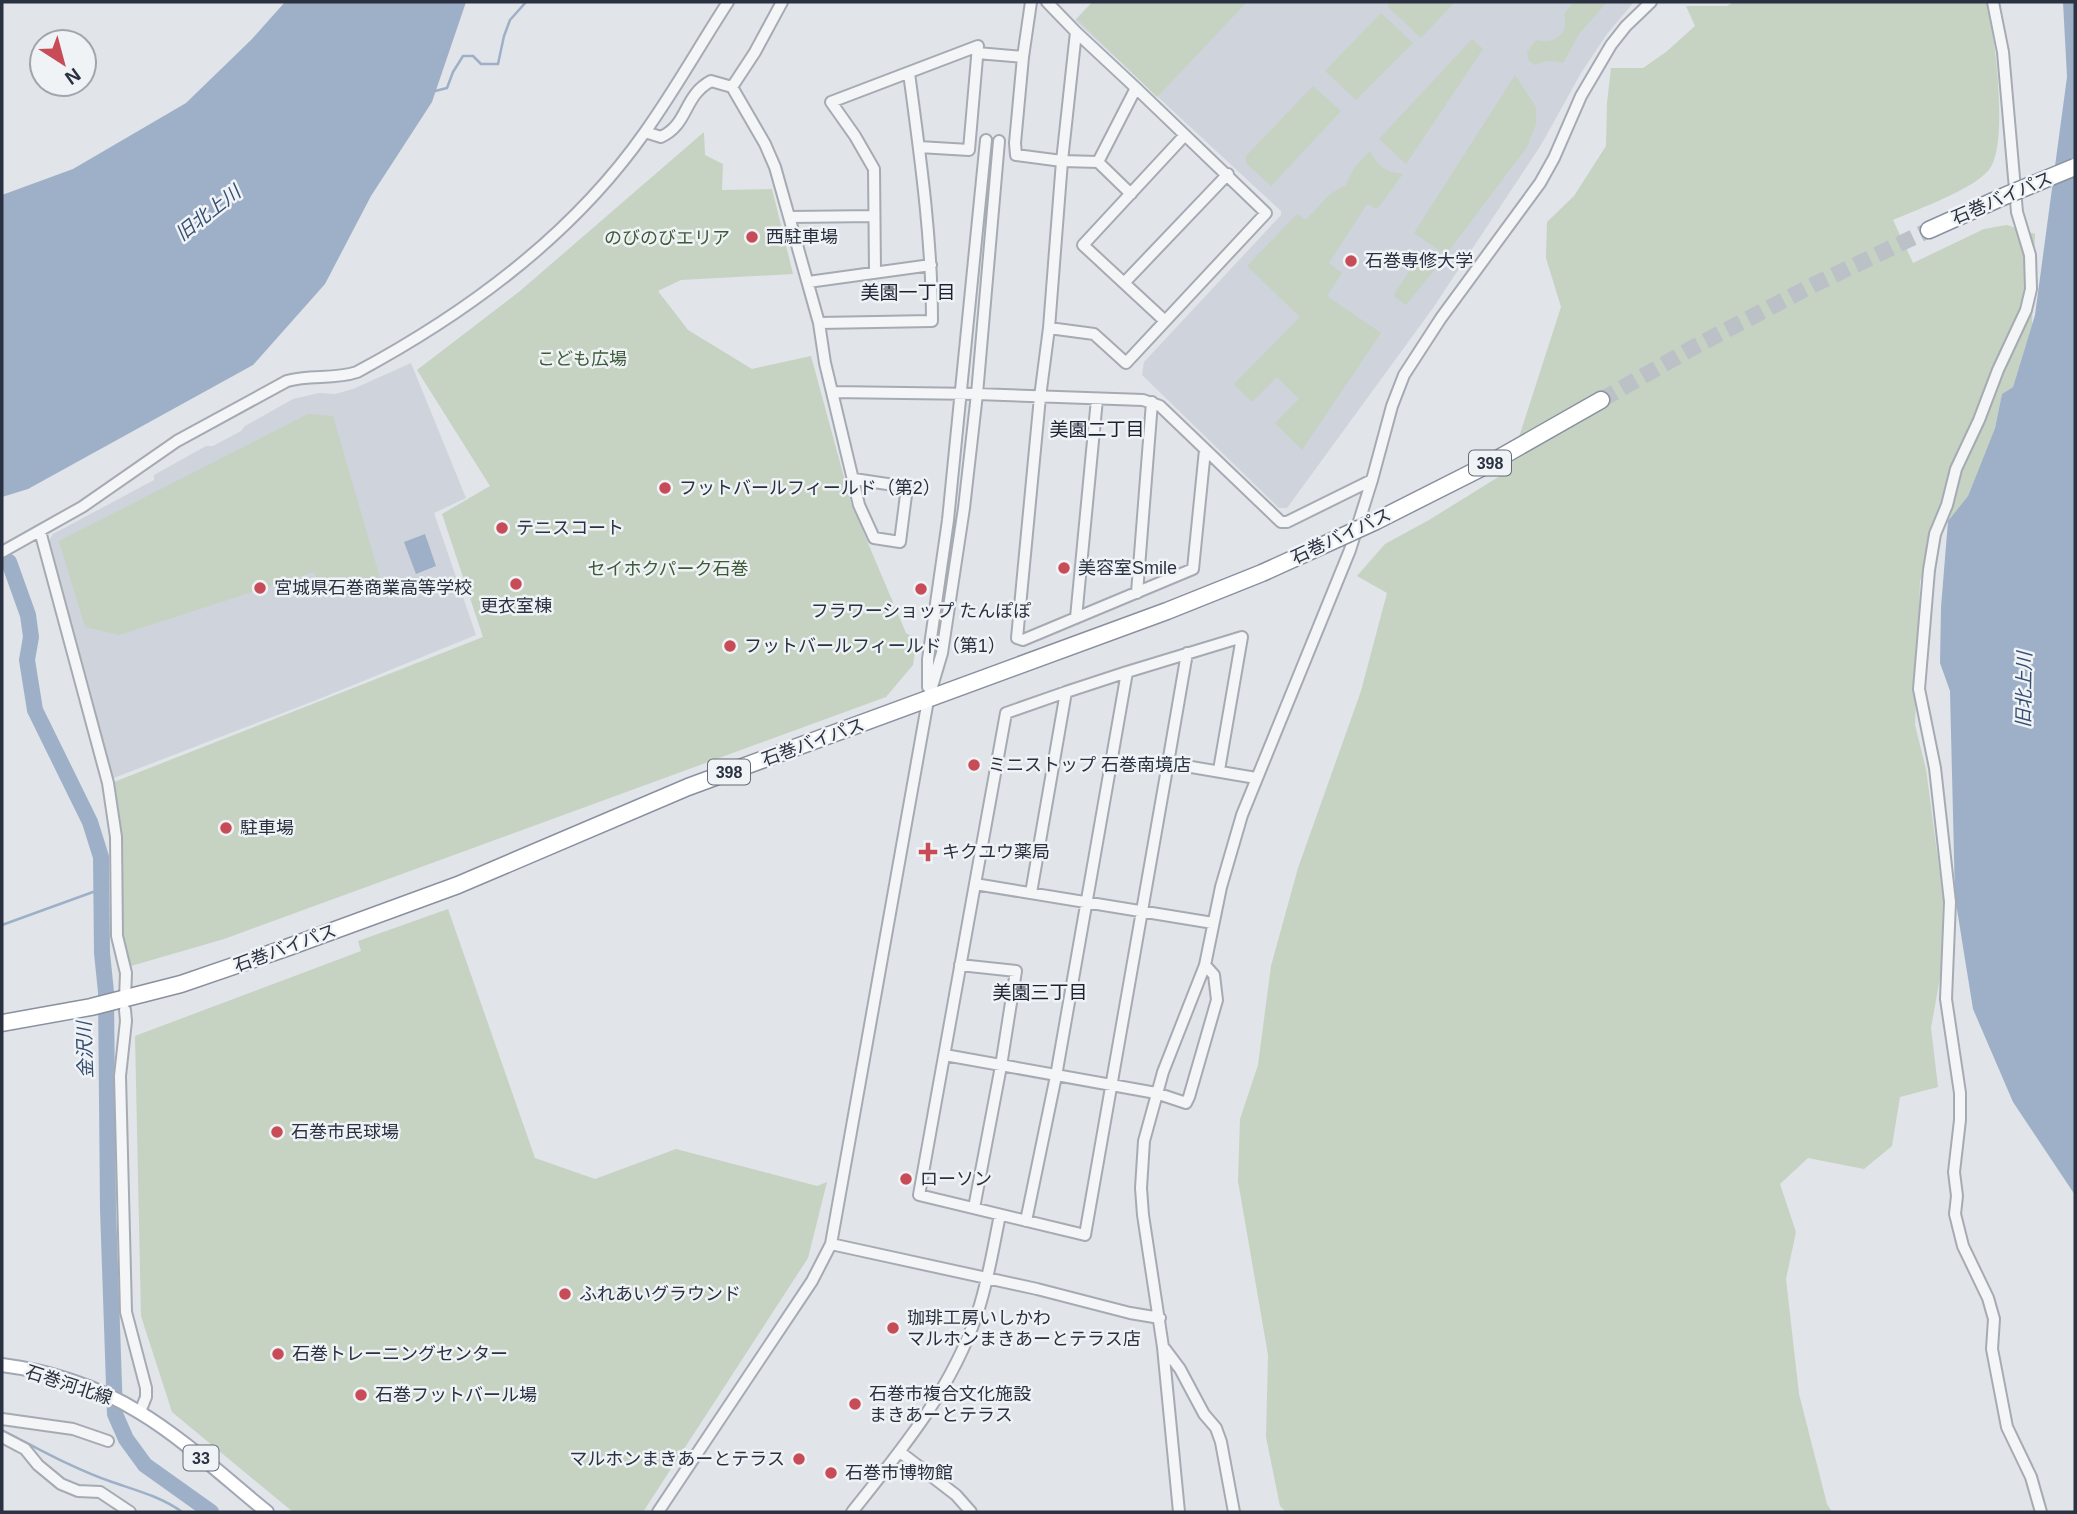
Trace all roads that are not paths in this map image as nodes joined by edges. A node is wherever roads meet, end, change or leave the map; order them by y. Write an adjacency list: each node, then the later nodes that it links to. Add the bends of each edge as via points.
1 (728, 2): 13 (street)
2 (782, 2): 11 (street)
3 (1031, 2): 9 (street)
4 (1047, 2): 7 (street)
5 (1651, 2): 44 (street, via 1611,45 1540,183 1404,375)
6 (1993, 2): 91 (street, via 2003,52 2017,212 2031,255 2031,289 1956,469 1935,534 1919,689 1935,768 1951,902 1946,999 1960,1093 1955,1214 1963,1246 1989,1298 1994,1319 1992,1349 2007,1427 2031,1477)
7 (1076, 32): 12 (street); 20 (street)
8 (977, 53): 9 (street); 10 (street, via 978,46); 15 (street)
9 (1023, 57): 18 (street)
10 (909, 73): 19 (street); 25 (street, via 831,102 874,169)
11 (732, 87): 13 (street, via 711,81 703,85 671,132 661,137); 26 (street, via 775,167)
12 (1136, 88): 14 (street); 21 (street)
13 (645, 132): 45 (street, via 561,228 507,276 432,329 357,372 287,382 177,441)
14 (1185, 135): 23 (street); 24 (street)
15 (970, 139): 16 (street); 19 (street, via 969,150)
16 (986, 140): 17 (street); 36 (street)
17 (999, 141): 18 (street); 37 (street)
18 (1015, 143): 20 (street, via 1016,155)
19 (919, 147): 28 (street)
20 (1062, 161): 21 (street); 34 (street)
21 (1098, 162): 24 (street)
22 (2075, 167): 27 (highway, 石巻バイパス, bridge)
23 (1228, 174): 31 (street); 32 (street, via 1266,213)
24 (1131, 194): 31 (street, via 1083,245)
25 (874, 216): 26 (street); 29 (street)
26 (790, 217): 30 (street)
27 (1929, 230)
28 (931, 265): 29 (street); 33 (street, via 932,321)
29 (875, 272): 30 (street)
30 (808, 282): 33 (street)
31 (1125, 283): 32 (street)
32 (1165, 321): 34 (street, via 1126,363 1094,334)
33 (819, 323): 35 (street)
34 (1049, 328): 38 (street)
35 (832, 392): 36 (street); 43 (street)
36 (960, 394): 37 (street); 52 (street, via 928,659)
37 (977, 394): 38 (street); 52 (street, via 944,639)
38 (1040, 397): 39 (street); 48 (street, via 1017,638 1023,640)
39 (1097, 399): 41 (street); 48 (street)
40 (1601, 400): 52 (highway, 石巻バイパス / 398, bridge, via 1485,466 1262,573)
41 (1152, 402): 42 (street); 47 (street)
42 (1205, 450): 44 (street, via 1281,522); 47 (street, via 1193,569)
43 (854, 479): 43 (street, via 907,487 901,542 874,538 859,505)
44 (1372, 480): 55 (street, via 1350,550)
45 (40, 531): 46 (street); 63 (street, via 108,783 116,837 117,936 126,974)
46 (2, 551)
47 (1137, 593): 48 (street)
48 (1076, 618)
49 (1187, 653): 50 (street); 53 (street); 54 (street, via 1242,636)
50 (1127, 672): 51 (street); 58 (street)
51 (1066, 692): 56 (street, via 1006,713); 57 (street)
52 (928, 700): 63 (highway, 石巻バイパス / 398, via 688,788 458,885); 73 (street)
53 (1168, 763): 54 (street); 59 (street)
54 (1219, 770): 55 (street)
55 (1256, 778): 60 (street)
56 (975, 884): 57 (street); 61 (street)
57 (1031, 893): 58 (street)
58 (1086, 903): 59 (street); 67 (street)
59 (1142, 913): 60 (street); 68 (street)
60 (1213, 923): 62 (street)
61 (960, 964): 65 (street); 66 (street, via 1016,971)
62 (1205, 965): 69 (street); 69 (street, via 1214,975 1217,1000 1189,1097 1186,1103)
63 (122, 1003): 64 (highway, 石巻バイパス / 398); 79 (street, via 126,1021 120,1076 126,1312 146,1388 146,1397)
64 (2, 1023)
65 (945, 1055): 66 (street); 70 (street, via 919,1195)
66 (1001, 1066): 67 (street); 70 (street)
67 (1056, 1076): 68 (street); 72 (street)
68 (1112, 1086): 69 (street); 72 (street, via 1085,1235)
69 (1156, 1093): 75 (street, via 1144,1141 1142,1188)
70 (974, 1208): 71 (street)
71 (1000, 1215): 72 (street); 74 (street)
72 (1026, 1221)
73 (831, 1244): 74 (street); 86 (street, via 812,1281)
74 (987, 1279): 75 (street); 83 (street, via 978,1313 951,1374)
75 (1160, 1318): 76 (street)
76 (1163, 1347): 78 (street); 78 (street, via 1180,1369)
77 (2, 1365): 79 (main road, 石巻河北線 / 33, via 94,1390)
78 (1180, 1398): 89 (street); 90 (street, via 1216,1428)
79 (136, 1410): 85 (main road, 石巻河北線 / 33)
80 (2, 1419): 82 (street, via 73,1429)
81 (2, 1437): 84 (street, via 25,1449 61,1484 100,1492)
82 (108, 1441)
83 (900, 1452): 87 (street); 88 (street)
84 (130, 1512)
85 (267, 1512)
86 (658, 1512)
87 (852, 1512)
88 (971, 1512)
89 (1179, 1512)
90 (1234, 1512)
91 (2041, 1512)

